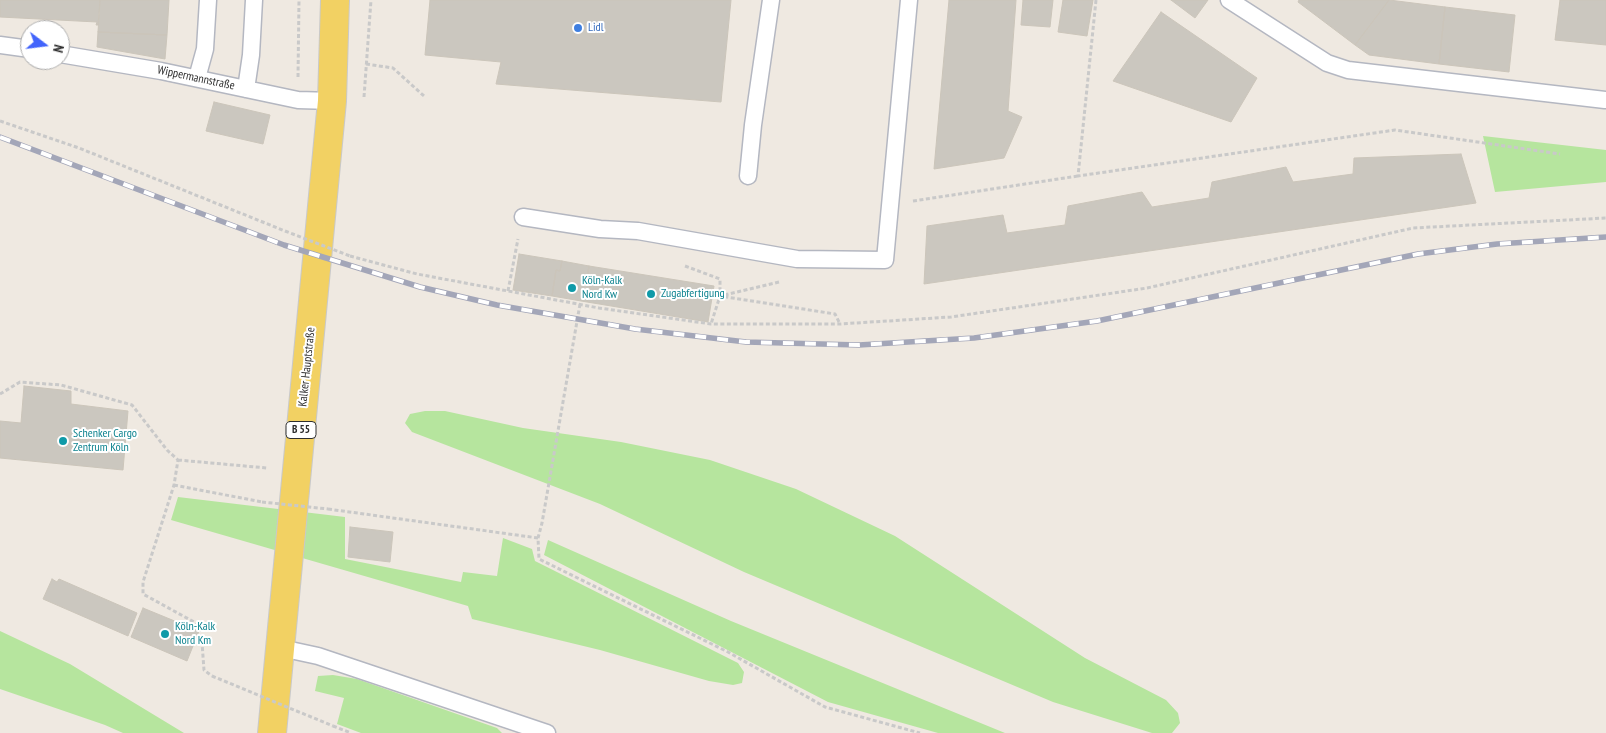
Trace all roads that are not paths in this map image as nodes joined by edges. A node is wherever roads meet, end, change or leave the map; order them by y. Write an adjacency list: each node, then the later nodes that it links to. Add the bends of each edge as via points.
1 (208, 0): 10 (lane, via 205,49)
2 (254, 0): 11 (lane)
3 (336, 0): 13 (main road, Kalker Hauptstraße / B 55)
4 (771, 0): 14 (lane)
5 (908, 0): 15 (lane, via 885,260 797,259)
6 (1229, 0): 12 (lane, via 1327,62 1348,70)
7 (0, 45): 8 (lane)
8 (20, 48)
9 (70, 56): 10 (lane, Wippermannstraße)
10 (197, 78): 11 (lane, Wippermannstraße)
11 (246, 88): 13 (lane, Wippermannstraße, via 298,100)
12 (1605, 100)
13 (332, 101): 16 (main road, Kalker Hauptstraße / B 55)
14 (748, 176)
15 (522, 216)
16 (281, 648): 17 (main road, Kalker Hauptstraße / B 55); 18 (lane, via 318,656)
17 (272, 733)
18 (547, 733)

